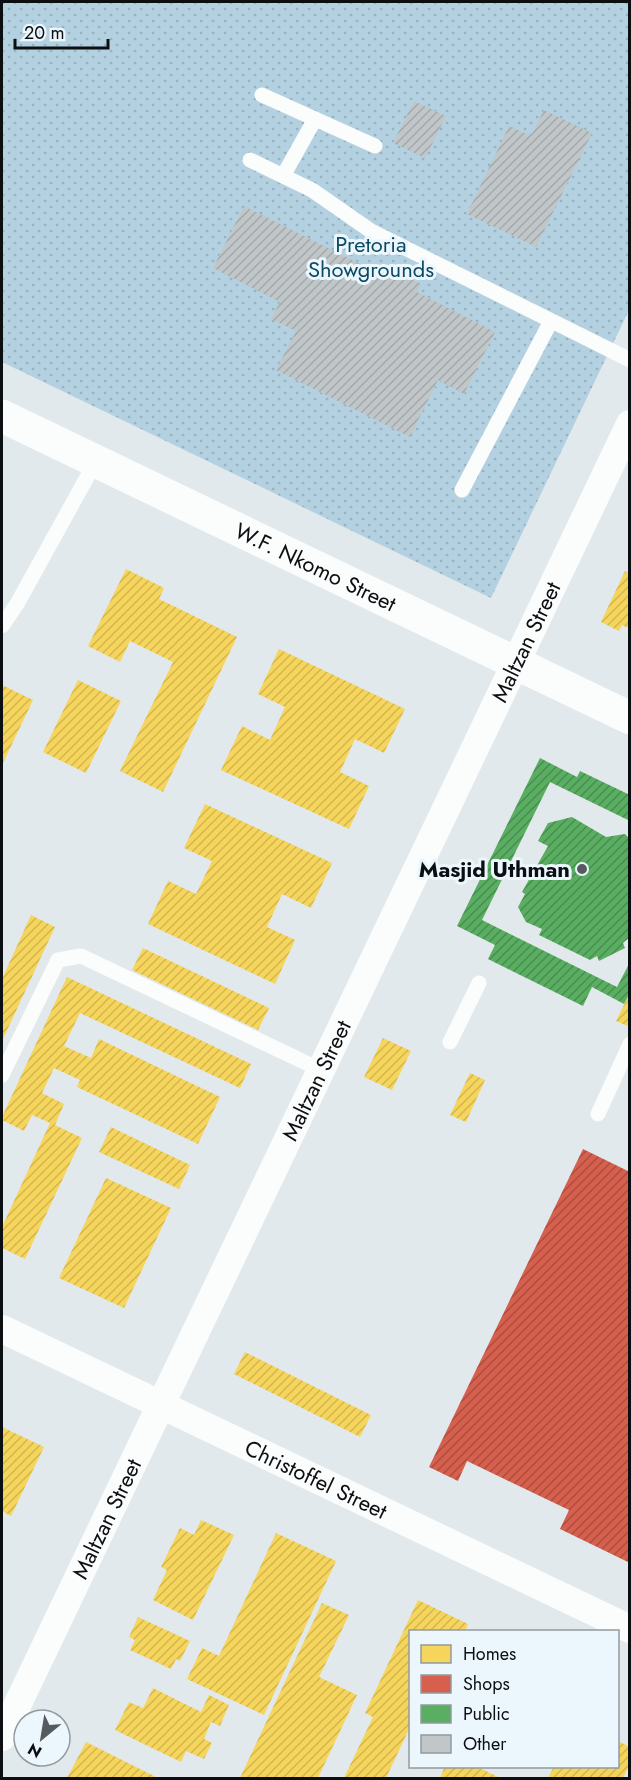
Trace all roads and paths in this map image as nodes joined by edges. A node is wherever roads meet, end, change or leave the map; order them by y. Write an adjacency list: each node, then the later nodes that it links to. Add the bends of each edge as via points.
1 (262, 95): 2 (lane)
2 (315, 119): 3 (lane); 5 (lane)
3 (375, 146)
4 (250, 160): 5 (lane)
5 (283, 176): 6 (lane, via 312,190 371,231)
6 (551, 321): 7 (lane); 11 (lane)
7 (630, 360)
8 (2, 416): 10 (main road, W.F. Nkomo Street)
9 (630, 424): 13 (street, Maltzan Street)
10 (96, 461): 12 (lane); 13 (main road, W.F. Nkomo Street)
11 (462, 490)
12 (2, 626)
13 (515, 663): 14 (main road, W.F. Nkomo Street); 18 (street, Maltzan Street)
14 (630, 718)
15 (479, 982): 16 (lane)
16 (450, 1042)
17 (630, 1044): 20 (lane)
18 (321, 1070): 19 (lane, via 81,956 58,960); 22 (street, Maltzan Street)
19 (2, 1075)
20 (598, 1113)
21 (2, 1329): 22 (street, Christoffel Street)
22 (160, 1406): 23 (street, Christoffel Street); 24 (street, Maltzan Street)
23 (630, 1629)
24 (2, 1737)

